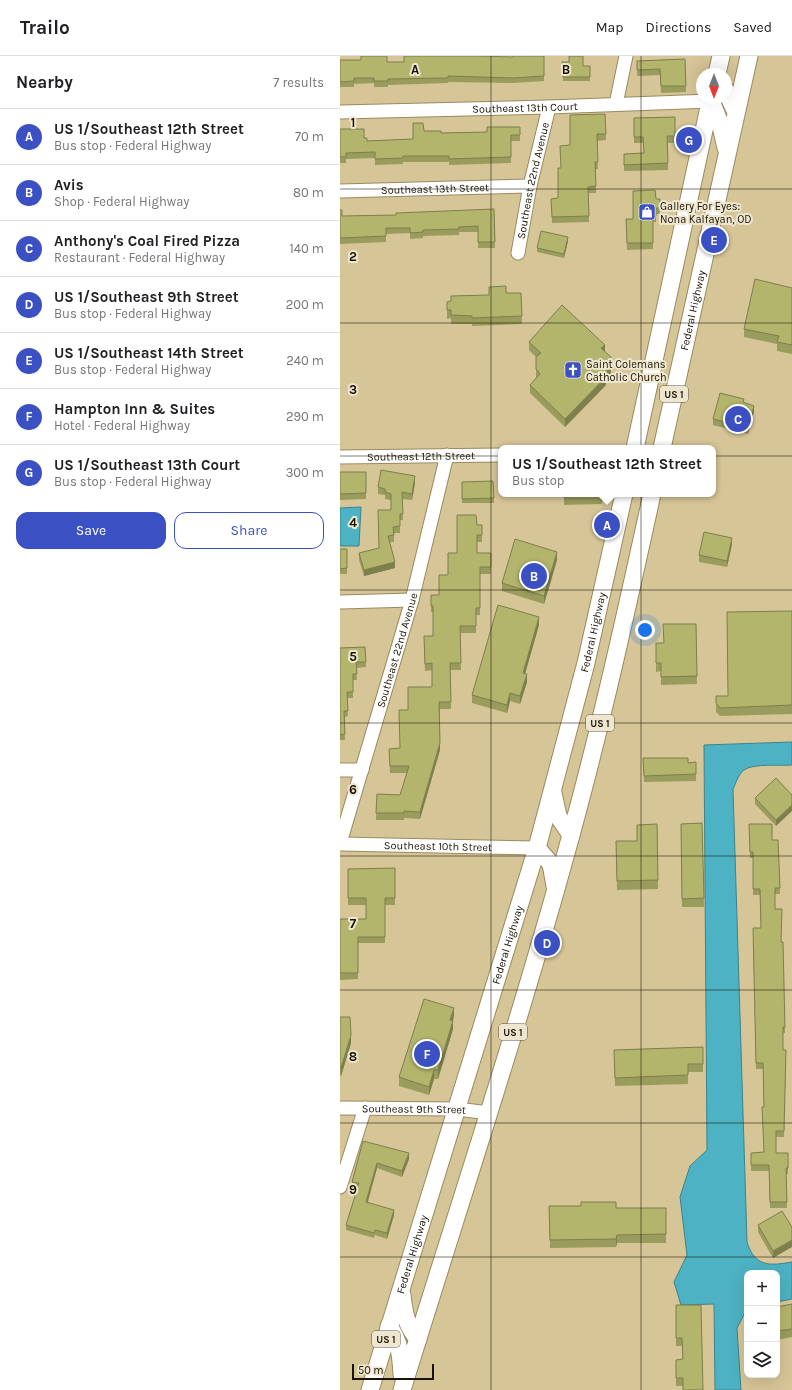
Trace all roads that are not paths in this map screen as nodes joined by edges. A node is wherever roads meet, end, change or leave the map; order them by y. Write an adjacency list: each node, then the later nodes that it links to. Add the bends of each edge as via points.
1 (626, 56): 4 (street)
2 (748, 56): 10 (main road, Federal Highway / US 1)
3 (696, 101): 4 (street, Southeast 13th Court)
4 (616, 104): 8 (street, Southeast 13th Court)
5 (710, 104): 15 (main road, US 1)
6 (713, 104): 11 (main road, via 722,126)
7 (732, 104): 10 (main road)
8 (549, 107): 9 (street, Southeast 13th Court); 12 (street, Southeast 22nd Avenue)
9 (340, 112)
10 (736, 112): 11 (main road, Federal Highway / US 1)
11 (727, 153): 16 (main road, Federal Highway / US 1)
12 (530, 186): 13 (street, Southeast 13th Street); 14 (street, Southeast 22nd Avenue)
13 (340, 191)
14 (518, 254)
15 (636, 445)
16 (663, 445)
17 (447, 455): 18 (street, Southeast 12th Street); 19 (street, Southeast 12th Street); 22 (street, Southeast 22nd Avenue)
18 (498, 455)
19 (340, 457)
20 (623, 497): 26 (main road, Federal Highway / US 1, via 586,663)
21 (651, 497): 27 (main road, US 1, via 603,714)
22 (412, 600): 23 (street); 25 (street, Southeast 22nd Avenue)
23 (340, 602)
24 (340, 770): 25 (street)
25 (362, 770): 28 (street, Southeast 22nd Avenue)
26 (553, 790): 27 (main road, via 558,816); 29 (main road, Federal Highway / US 1)
27 (571, 835): 30 (main road, US 1)
28 (340, 844): 29 (street, Southeast 10th Street)
29 (537, 848): 30 (main road, via 551,864); 33 (main road, Federal Highway / US 1)
30 (556, 888): 34 (main road, US 1)
31 (340, 1108): 32 (street, Southeast 9th Street)
32 (365, 1108): 33 (street, Southeast 9th Street); 35 (street)
33 (457, 1109): 34 (street, Southeast 9th Street); 36 (main road, Federal Highway / US 1)
34 (489, 1113): 38 (main road, US 1)
35 (340, 1187)
36 (402, 1287): 37 (main road, Federal Highway / US 1); 38 (main road, via 405,1317 410,1330)
37 (390, 1326): 39 (main road, via 400,1350); 40 (main road, Federal Highway / US 1)
38 (418, 1340): 39 (main road, US 1)
39 (402, 1388)
40 (370, 1390)

